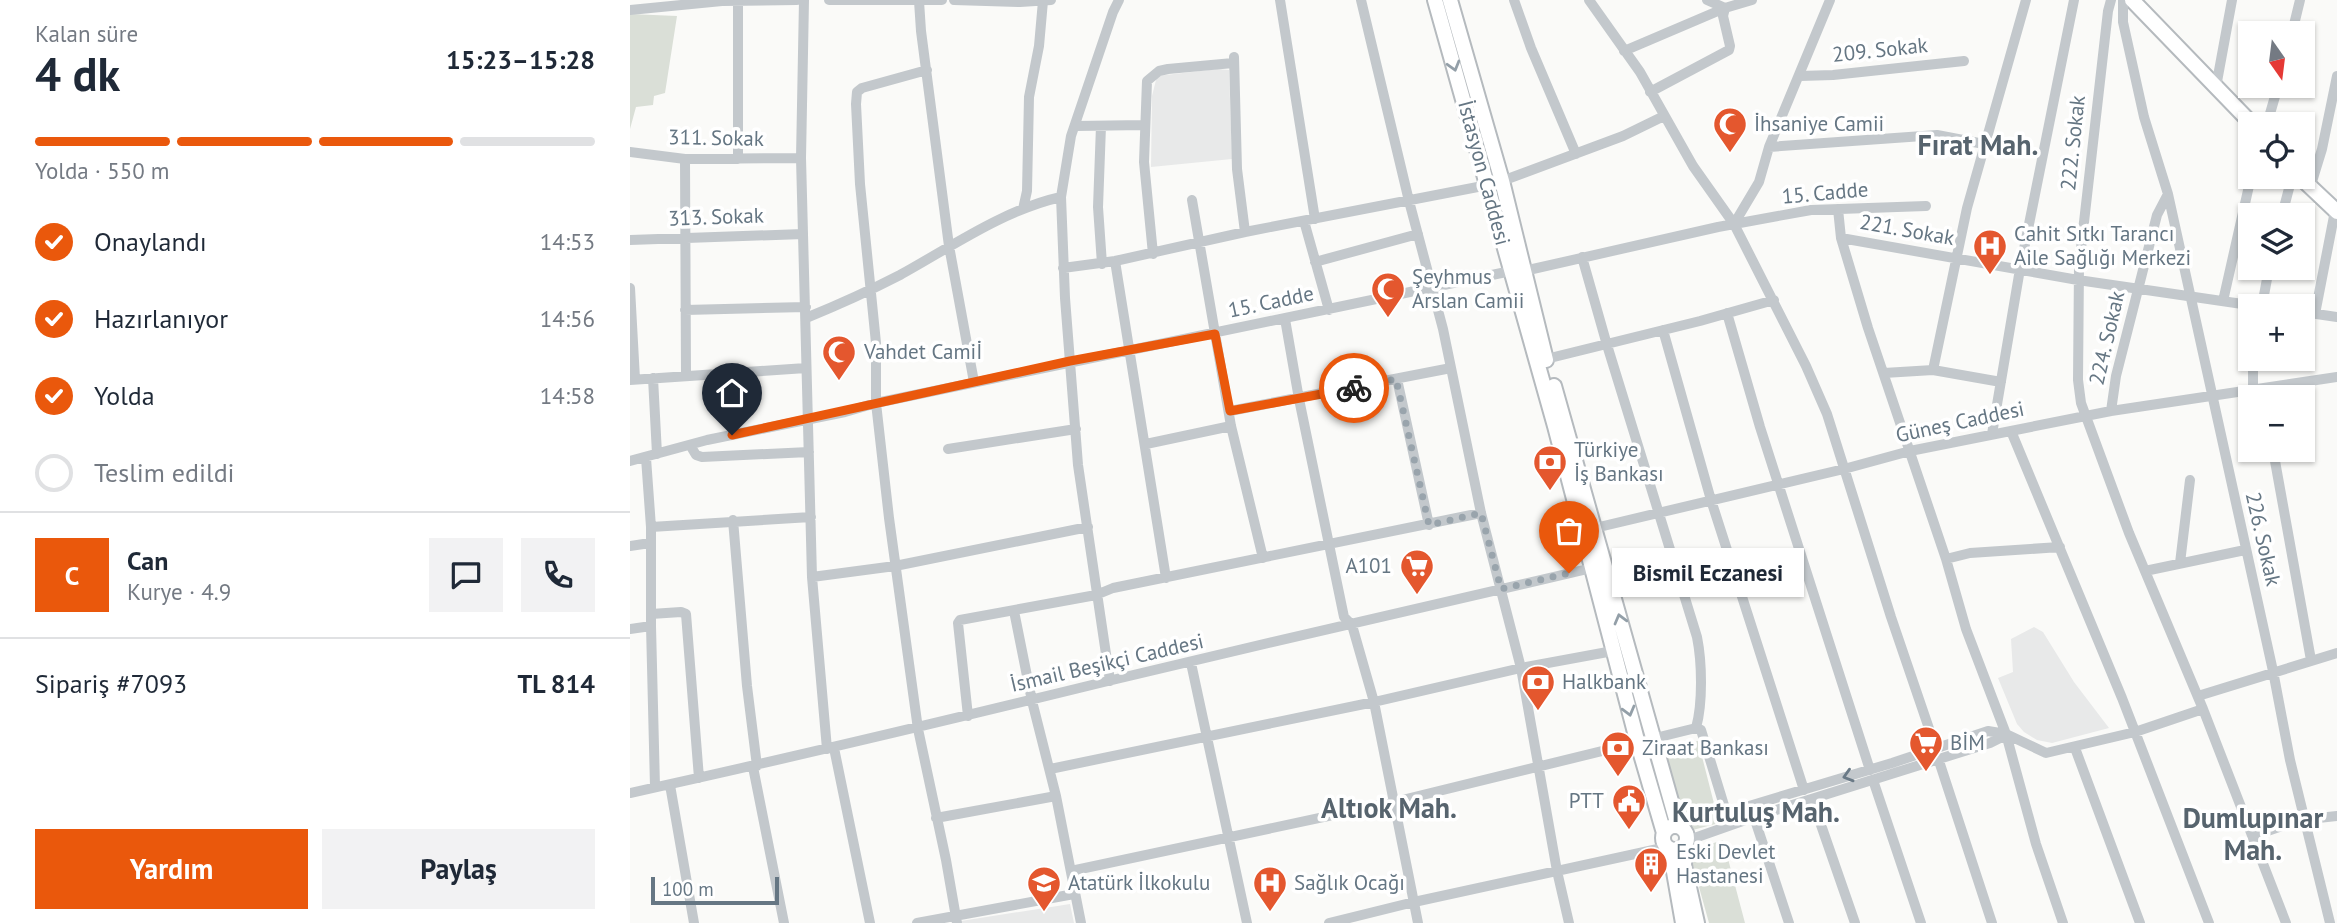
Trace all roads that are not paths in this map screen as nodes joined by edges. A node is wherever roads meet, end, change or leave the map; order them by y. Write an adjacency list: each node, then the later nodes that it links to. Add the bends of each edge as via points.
1 (797, 0): 26 (street)
2 (804, 0): 46 (street)
3 (829, 0): 24 (street)
4 (942, 0): 24 (street)
5 (954, 0): 25 (street)
6 (1051, 0): 25 (street)
7 (1119, 0): 40 (street)
8 (1280, 0): 61 (street)
9 (1361, 0): 56 (street)
10 (1435, 0): 50 (main road, İstasyon Caddesi, one-way to 50)
11 (1450, 0): 50 (main road, İstasyon Caddesi)
12 (1514, 0): 45 (street)
13 (1589, 0): 30 (street)
14 (1707, 0): 27 (street)
15 (1752, 0): 27 (street)
16 (1830, 0): 33 (street)
17 (2026, 0): 42 (street)
18 (2074, 0): 78 (street)
19 (2111, 0): 80 (street, 222. Sokak)
20 (2123, 0): 53 (street, 226. Sokak, via 2123,22 2144,117)
21 (2132, 0): 35 (main road)
22 (2232, 0): 35 (street)
23 (2301, 0): 29 (street)
24 (919, 1): 32 (street)
25 (1043, 1): 58 (street, via 1029,97)
26 (738, 2): 28 (street); 48 (street)
27 (1725, 8): 30 (street); 36 (street, via 1729,50)
28 (630, 10)
29 (2295, 21)
30 (1624, 51): 36 (street)
31 (1964, 61): 33 (street, 209. Sokak)
32 (927, 70): 70 (street); 84 (street, via 857,92)
33 (1800, 76): 43 (street)
34 (2337, 76): 49 (street)
35 (2216, 87): 37 (main road)
36 (1650, 92): 38 (street)
37 (2240, 112)
38 (1664, 116): 45 (street); 62 (street)
39 (1144, 125): 41 (street); 63 (street, via 1147,81 1152,75 1233,60 1237,169); 71 (street)
40 (1076, 126): 41 (street); 54 (street)
41 (1101, 126): 76 (street)
42 (1984, 144): 43 (street, via 1937,135); 73 (street)
43 (1769, 147): 62 (street, via 1759,182)
44 (630, 152): 47 (street, 311. Sokak)
45 (1576, 154): 50 (street)
46 (801, 158): 48 (street, 311. Sokak); 64 (street)
47 (685, 159): 48 (street, 311. Sokak); 66 (street)
48 (738, 159)
49 (2315, 163)
50 (1495, 183): 56 (street); 79 (main road, İstasyon Caddesi)
51 (2248, 189): 87 (street)
52 (2312, 189): 60 (main road)
53 (2168, 194): 83 (street, 224. Sokak, via 2157,215); 85 (street, 226. Sokak)
54 (1061, 197): 58 (street); 77 (street)
55 (1192, 200): 69 (street)
56 (1409, 201): 61 (street); 65 (street)
57 (1926, 206): 59 (street, 15. Cadde)
58 (1023, 209): 70 (street)
59 (1838, 209): 62 (street, 15. Cadde); 67 (street)
60 (2336, 212): 93 (street)
61 (1309, 220): 63 (street); 75 (street)
62 (1734, 224): 72 (street, 15. Cadde); 86 (street)
63 (1245, 232): 69 (street)
64 (803, 234): 66 (street, 313. Sokak); 91 (street)
65 (1418, 234): 75 (street); 81 (street)
66 (686, 237): 68 (street, 313. Sokak); 89 (street)
67 (1841, 238): 73 (street, 221. Sokak); 105 (street)
68 (630, 240)
69 (1200, 243): 71 (street); 97 (street)
70 (950, 246): 84 (street); 111 (street)
71 (1153, 254): 74 (street)
72 (1582, 257): 79 (street, 15. Cadde); 98 (street)
73 (1957, 258): 78 (street, 221. Sokak); 104 (street)
74 (1115, 261): 76 (street); 99 (street)
75 (1315, 262): 90 (street)
76 (1101, 264): 77 (street)
77 (1063, 268): 101 (street)
78 (2020, 269): 80 (street, 221. Sokak); 112 (street)
79 (1517, 271): 81 (street, 15. Cadde); 100 (main road, İstasyon Caddesi); 155 (main road, İstasyon Caddesi)
80 (2078, 280): 83 (street, 221. Sokak); 120 (street, 222. Sokak, via 2078,380)
81 (1432, 287): 90 (street, 15. Cadde); 103 (street)
82 (630, 288): 109 (street)
83 (2139, 289): 85 (street, 221. Sokak); 119 (street, 224. Sokak)
84 (869, 290): 91 (street); 117 (street, via 876,343)
85 (2189, 297): 87 (street, 221. Sokak); 115 (street, 226. Sokak)
86 (1774, 300): 92 (street); 134 (street, via 1827,414)
87 (2223, 301): 88 (street, 221. Sokak)
88 (2238, 303)
89 (685, 310): 91 (street); 106 (street)
90 (1329, 310): 95 (street, 15. Cadde)
91 (806, 312): 102 (street)
92 (1727, 313): 96 (street); 136 (street)
93 (2315, 314): 94 (street)
94 (2337, 317)
95 (1285, 319): 97 (street, 15. Cadde); 116 (street)
96 (1663, 330): 98 (street); 137 (street)
97 (1215, 334): 99 (street, 15. Cadde); 118 (street)
98 (1607, 345): 100 (street); 139 (street)
99 (1130, 352): 101 (street, 15. Cadde); 126 (street)
100 (1546, 359): 145 (main road, İstasyon Caddesi)
101 (1070, 361): 111 (street, 15. Cadde); 123 (street)
102 (806, 368): 106 (street); 121 (street)
103 (1451, 368): 110 (street); 138 (street)
104 (1933, 370): 105 (street); 112 (street)
105 (1884, 373): 129 (street)
106 (686, 375): 108 (street)
107 (2337, 377): 113 (street, Güneş Caddesi)
108 (653, 378): 109 (street); 131 (street)
109 (632, 379)
110 (1396, 379): 116 (street); 142 (street)
111 (974, 382): 117 (street, 15. Cadde)
112 (2001, 382): 125 (street)
113 (2292, 385)
114 (2238, 392): 115 (street, Güneş Caddesi)
115 (2211, 394): 119 (street, Güneş Caddesi); 150 (street, 226. Sokak)
116 (1299, 399): 118 (street); 147 (street)
117 (876, 403): 121 (street, 15. Cadde); 154 (street)
118 (1230, 411): 122 (street)
119 (2111, 411): 120 (street, Güneş Caddesi)
120 (2086, 416): 124 (street, Güneş Caddesi); 156 (street, 222. Sokak)
121 (808, 419): 127 (street, 15. Cadde); 130 (street)
122 (1231, 426): 126 (street); 151 (street)
123 (1076, 429): 128 (street); 144 (street)
124 (2011, 431): 125 (street, Güneş Caddesi); 149 (street)
125 (1992, 434): 129 (street, Güneş Caddesi)
126 (1146, 444): 158 (street)
127 (690, 445): 130 (street, via 696,456 702,457); 131 (street, 15. Cadde)
128 (948, 449)
129 (1910, 451): 134 (street, Güneş Caddesi); 152 (street)
130 (809, 452): 140 (street)
131 (651, 456): 132 (street, 15. Cadde); 143 (street)
132 (630, 461)
133 (2275, 462): 168 (street)
134 (1844, 469): 136 (street, Güneş Caddesi); 187 (street)
135 (2190, 480): 153 (street)
136 (1780, 484): 137 (street, Güneş Caddesi); 191 (street)
137 (1711, 500): 139 (street, Güneş Caddesi); 195 (street)
138 (1481, 513): 142 (street); 159 (street)
139 (1659, 514): 145 (street, Güneş Caddesi); 178 (street, via 1702,661)
140 (811, 517): 141 (street); 157 (street)
141 (733, 520): 143 (street); 189 (street)
142 (1429, 525): 147 (street)
143 (651, 527): 146 (street)
144 (1088, 527): 154 (street); 160 (street)
145 (1595, 528): 183 (main road, İstasyon Caddesi, one-way to 145)
146 (650, 543): 148 (street); 162 (street)
147 (1330, 544): 151 (street); 163 (street, via 1344,617)
148 (630, 546)
149 (2060, 547): 152 (street); 180 (street)
150 (2245, 550): 153 (street); 171 (street, 226. Sokak)
151 (1263, 558): 158 (street)
152 (1946, 559): 181 (street, via 1966,629)
153 (2180, 563): 156 (street)
154 (895, 566): 157 (street); 179 (street)
155 (1592, 568): 159 (street, İsmail Beşikçi Caddesi); 166 (main road, İstasyon Caddesi)
156 (2145, 571): 173 (street, 222. Sokak)
157 (812, 577): 185 (street)
158 (1166, 578): 160 (street)
159 (1501, 589): 163 (street, İsmail Beşikçi Caddesi); 170 (street)
160 (1096, 595): 161 (street); 172 (street)
161 (1014, 611): 174 (street); 177 (street, via 958,623)
162 (651, 614): 164 (street); 192 (street, via 686,614)
163 (1352, 625): 169 (street, İsmail Beşikçi Caddesi); 175 (street)
164 (651, 626): 165 (street); 194 (street)
165 (630, 629)
166 (1614, 651): 170 (street); 184 (main road, İstasyon Caddesi, one-way to 184)
167 (2337, 653): 168 (street)
168 (2311, 660): 171 (street)
169 (1191, 663): 172 (street, İsmail Beşikçi Caddesi); 182 (street)
170 (1521, 668): 175 (street); 188 (street)
171 (2273, 671): 173 (street); 204 (street, 226. Sokak)
172 (1110, 681): 174 (street, İsmail Beşikçi Caddesi)
173 (2198, 696): 176 (street, 222. Sokak)
174 (1032, 701): 177 (street, İsmail Beşikçi Caddesi); 190 (street)
175 (1374, 702): 182 (street); 199 (street)
176 (2203, 709): 180 (street); 206 (street, 222. Sokak)
177 (968, 716): 179 (street, İsmail Beşikçi Caddesi)
178 (1696, 728): 183 (street); 200 (street, via 1701,730)
179 (918, 729): 185 (street, İsmail Beşikçi Caddesi); 203 (street)
180 (2135, 732): 186 (street); 231 (street)
181 (2006, 734): 186 (street, via 2046,753); 187 (street, via 1990,743); 229 (street)
182 (1207, 738): 190 (street); 207 (street)
183 (1653, 740): 184 (street); 208 (main road, İstasyon Caddesi)
184 (1638, 744): 188 (street); 208 (main road, İstasyon Caddesi)
185 (831, 748): 189 (street, İsmail Beşikçi Caddesi); 216 (street)
186 (2075, 748): 230 (street)
187 (1937, 754): 191 (street); 228 (street)
188 (1540, 766): 199 (street); 210 (street)
189 (755, 767): 192 (street, İsmail Beşikçi Caddesi); 215 (street)
190 (1050, 769): 197 (street)
191 (1872, 775): 195 (street, one-way to 195); 198 (street); 227 (street)
192 (699, 778): 193 (street, İsmail Beşikçi Caddesi)
193 (670, 785): 194 (street, İsmail Beşikçi Caddesi); 214 (street)
194 (655, 787): 196 (street, İsmail Beşikçi Caddesi)
195 (1804, 790): 200 (street)
196 (630, 793)
197 (1056, 796): 203 (street); 209 (street)
198 (1812, 799): 202 (street); 226 (street)
199 (1394, 802): 207 (street); 212 (street)
200 (1726, 813): 205 (street)
201 (2337, 816): 204 (street)
202 (1754, 817): 205 (street); 225 (street)
203 (936, 818): 213 (street)
204 (2306, 820): 206 (street); 233 (street, 226. Sokak)
205 (1730, 825): 208 (street)
206 (2253, 836): 232 (street, 222. Sokak)
207 (1230, 838): 209 (street); 219 (street)
208 (1675, 840): 210 (street); 223 (main road, İstasyon Caddesi); 224 (main road, İstasyon Caddesi)
209 (1071, 871): 211 (street)
210 (1557, 871): 212 (street); 222 (street)
211 (1074, 894): 213 (street); 218 (street)
212 (1414, 902): 220 (street); 221 (street)
213 (956, 920): 217 (street)
214 (694, 923)
215 (784, 923)
216 (870, 923)
217 (917, 923)
218 (1081, 923)
219 (1247, 923)
220 (1329, 923)
221 (1418, 923)
222 (1569, 923)
223 (1683, 923)
224 (1697, 923)
225 (1789, 923)
226 (1855, 923)
227 (1921, 923)
228 (1992, 923)
229 (2063, 923)
230 (2140, 923)
231 (2209, 923)
232 (2286, 923)
233 (2330, 923)

